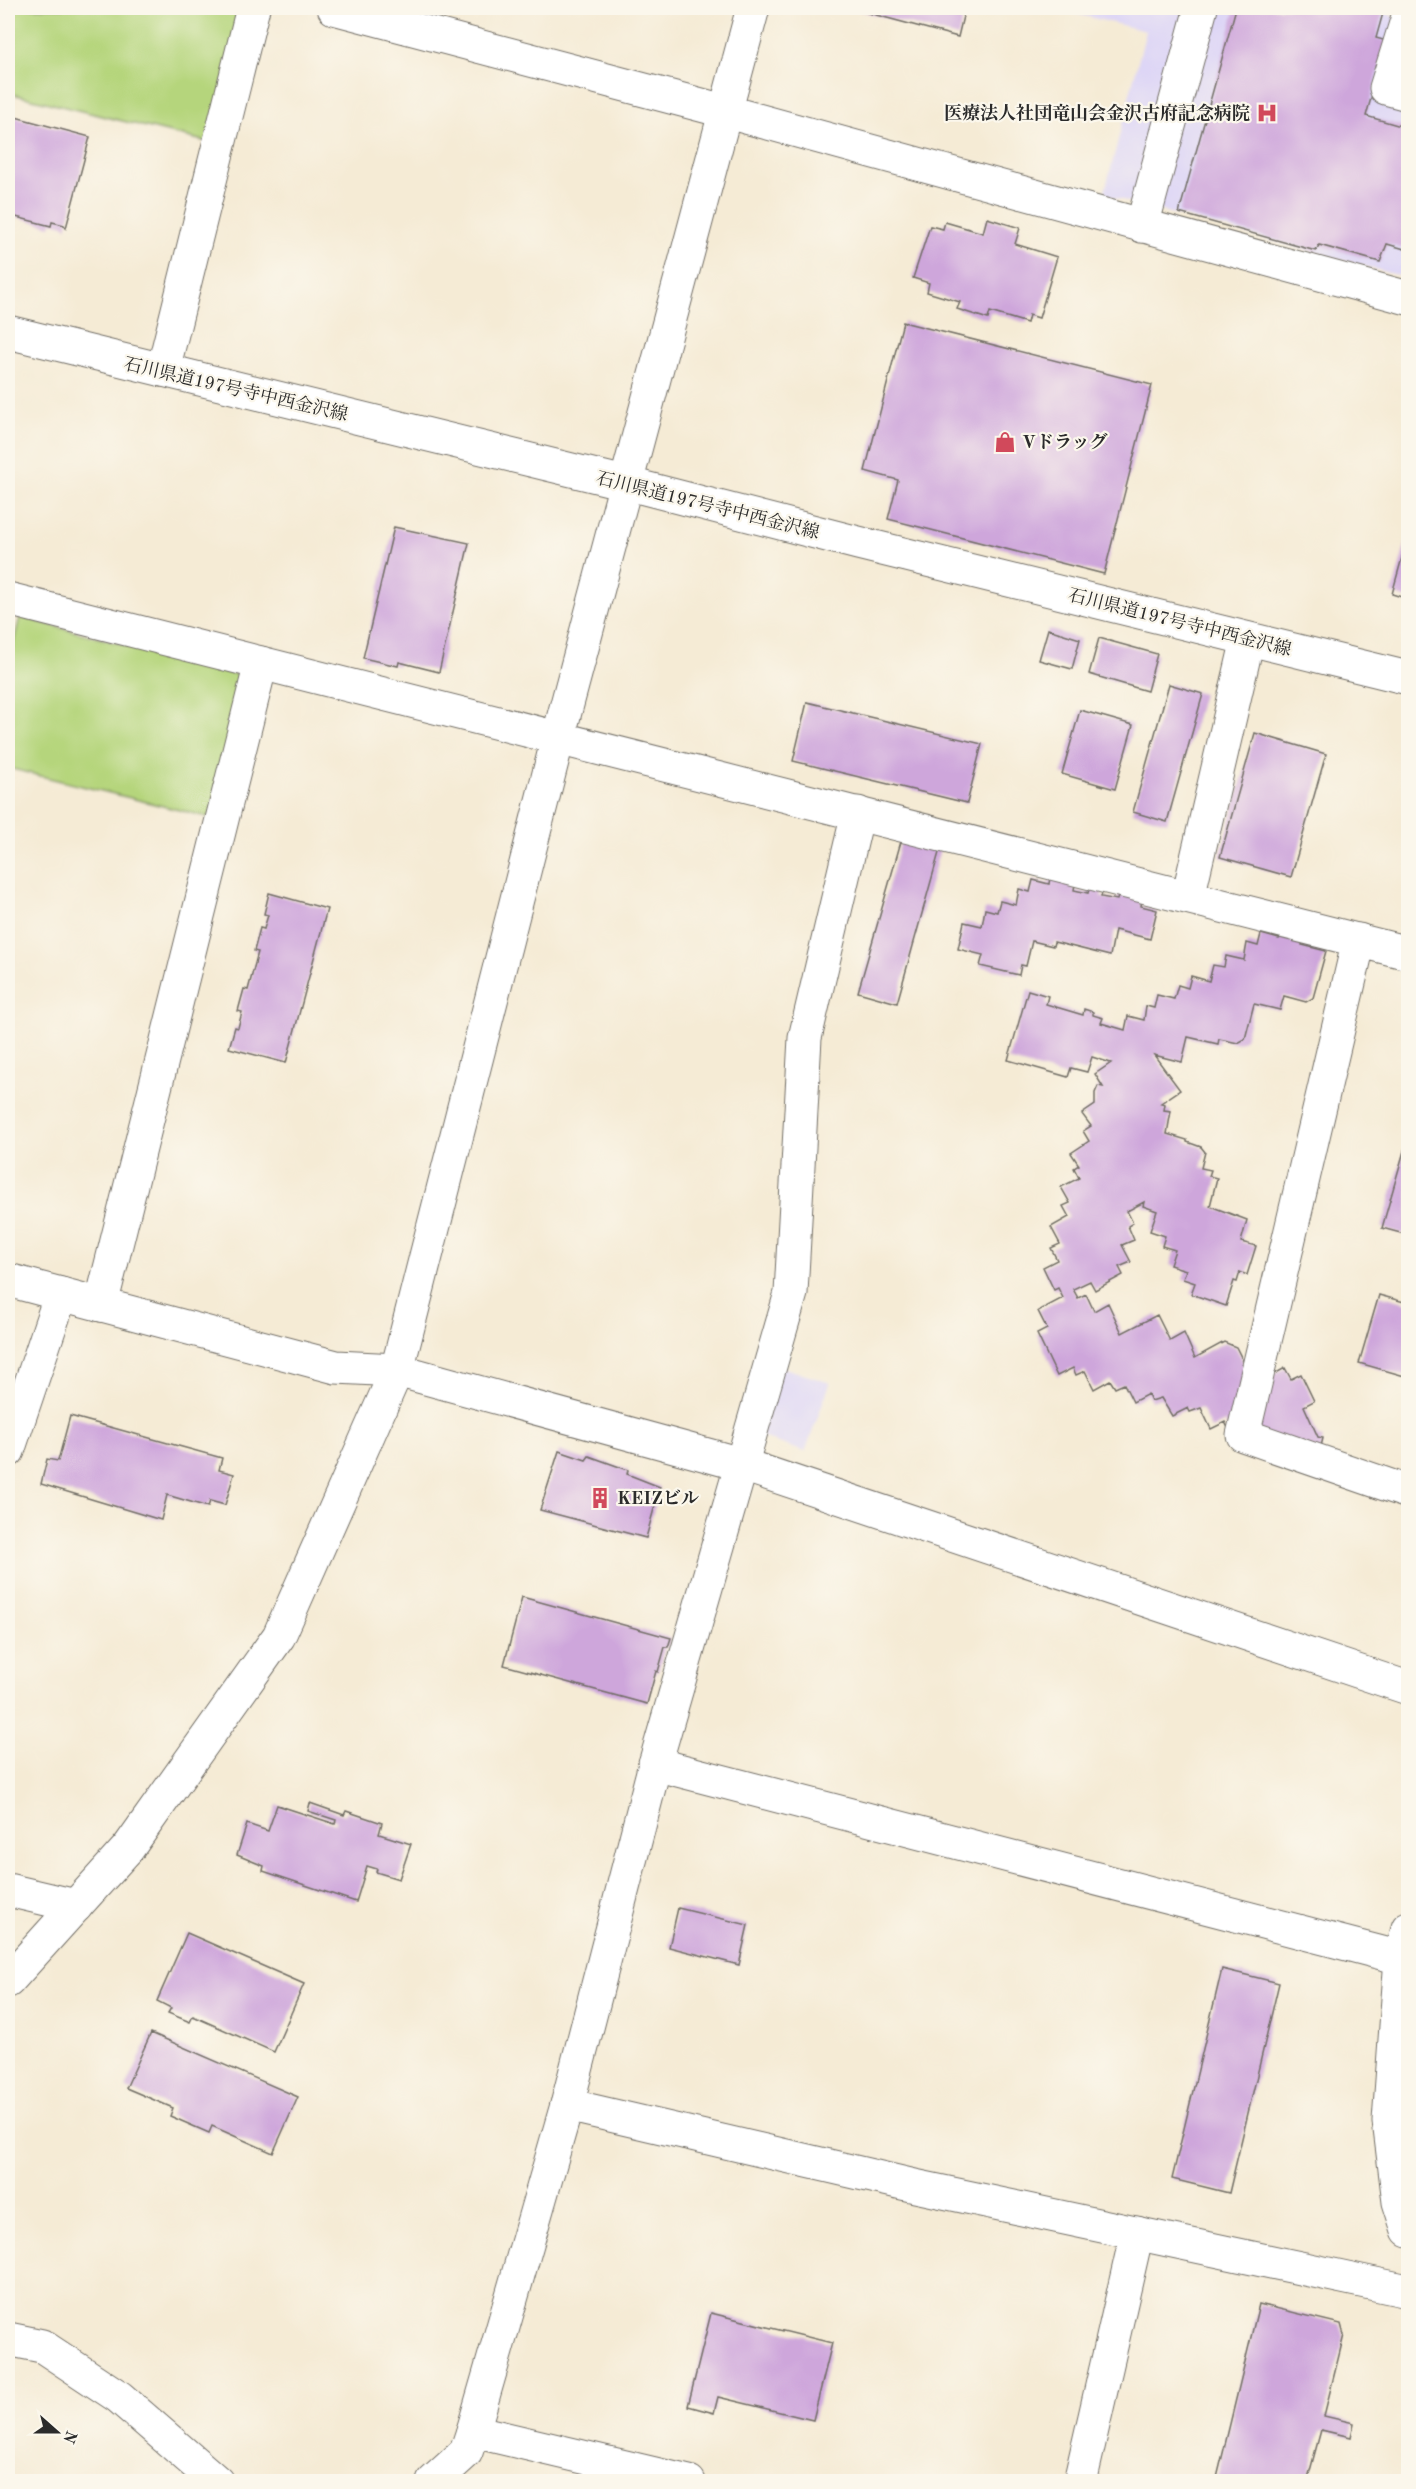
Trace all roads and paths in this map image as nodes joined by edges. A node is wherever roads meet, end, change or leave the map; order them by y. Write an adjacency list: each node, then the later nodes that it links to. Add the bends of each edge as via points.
1 (253, 8): 11 (street)
2 (334, 8): 7 (street)
3 (753, 8): 7 (street)
4 (1201, 8): 8 (street)
5 (1408, 18): 6 (street, via 1386,88)
6 (1408, 94)
7 (724, 111): 8 (street); 12 (street)
8 (1142, 225): 9 (street)
9 (1408, 298)
10 (8, 332): 11 (street, 石川県道197号寺中西金沢線)
11 (163, 370): 12 (street, 石川県道197号寺中西金沢線)
12 (625, 483): 14 (street, 石川県道197号寺中西金沢線); 17 (street)
13 (8, 599): 15 (street)
14 (1248, 639): 16 (street, 石川県道197号寺中西金沢線); 19 (street)
15 (261, 663): 17 (street); 24 (street)
16 (1408, 678)
17 (558, 738): 18 (street); 25 (street)
18 (858, 813): 19 (street); 27 (street, via 805,1038 791,1293)
19 (1188, 897): 20 (street)
20 (1359, 940): 21 (street); 28 (street, via 1243,1436)
21 (1408, 952)
22 (8, 1280): 23 (street)
23 (61, 1294): 24 (street); 26 (street)
24 (101, 1305): 25 (street, via 336,1367)
25 (397, 1370): 27 (street); 32 (street, via 279,1636 129,1847)
26 (8, 1450)
27 (740, 1464): 29 (street); 30 (street)
28 (1408, 1492)
29 (1408, 1688)
30 (655, 1764): 33 (street); 35 (street)
31 (8, 1890): 32 (street)
32 (76, 1906): 34 (street)
33 (1405, 1943): 36 (street)
34 (8, 1981)
35 (567, 2104): 38 (street, via 915,2186); 41 (street)
36 (1399, 2121): 37 (street, via 1399,2202)
37 (1408, 2230)
38 (1137, 2233): 39 (street); 45 (street)
39 (1408, 2291)
40 (8, 2339): 42 (street, via 42,2346 118,2397)
41 (473, 2431): 43 (street, via 466,2452); 44 (street)
42 (217, 2481)
43 (433, 2481)
44 (689, 2481)
45 (1080, 2481)

